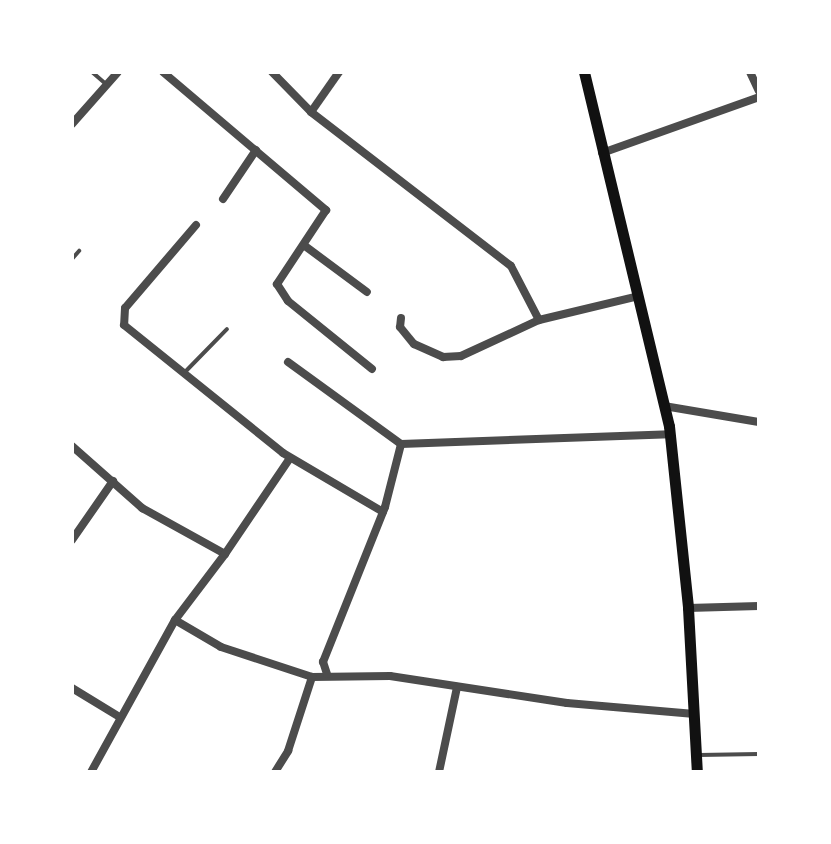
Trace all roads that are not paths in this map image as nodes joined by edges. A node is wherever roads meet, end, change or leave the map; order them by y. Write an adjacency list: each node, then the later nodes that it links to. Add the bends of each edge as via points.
1 (92, 72): 8 (lane)
2 (118, 72): 8 (street)
3 (163, 72): 12 (street)
4 (272, 72): 10 (street)
5 (339, 72): 10 (street)
6 (584, 72): 13 (main road)
7 (751, 72): 9 (street)
8 (106, 84): 11 (street)
9 (759, 94): 13 (street)
10 (311, 112): 22 (street, via 511,266)
11 (72, 124)
12 (256, 150): 14 (street); 16 (street, via 326,210)
13 (601, 153): 20 (main road)
14 (223, 199)
15 (196, 225): 26 (street, via 121,319)
16 (305, 246): 19 (street); 25 (street, via 277,284 288,301)
17 (79, 251): 18 (lane)
18 (72, 259)
19 (367, 292)
20 (635, 297): 22 (street); 27 (main road)
21 (401, 318): 22 (street, via 400,327 414,344 443,357 461,356)
22 (539, 320)
23 (227, 329): 26 (lane)
24 (288, 362): 30 (street)
25 (372, 369)
26 (184, 374): 32 (street)
27 (664, 406): 28 (street); 29 (main road)
28 (759, 422)
29 (670, 434): 30 (street); 38 (main road)
30 (401, 444): 34 (street)
31 (72, 446): 33 (street)
32 (290, 458): 34 (street); 36 (street)
33 (113, 481): 35 (street); 36 (street, via 142,508)
34 (383, 512): 40 (street, via 323,662)
35 (72, 540)
36 (225, 554): 39 (street)
37 (759, 606): 38 (street)
38 (688, 608): 44 (main road)
39 (175, 620): 41 (street, via 221,647); 45 (street)
40 (327, 674): 41 (street); 42 (street, via 390,676)
41 (312, 677): 49 (street, via 288,751)
42 (457, 687): 44 (street); 50 (street)
43 (72, 688): 45 (street)
44 (695, 714): 47 (main road)
45 (118, 716): 48 (street)
46 (759, 754): 47 (lane)
47 (697, 755): 51 (main road)
48 (91, 772)
49 (275, 772)
50 (439, 772)
51 (697, 772)

